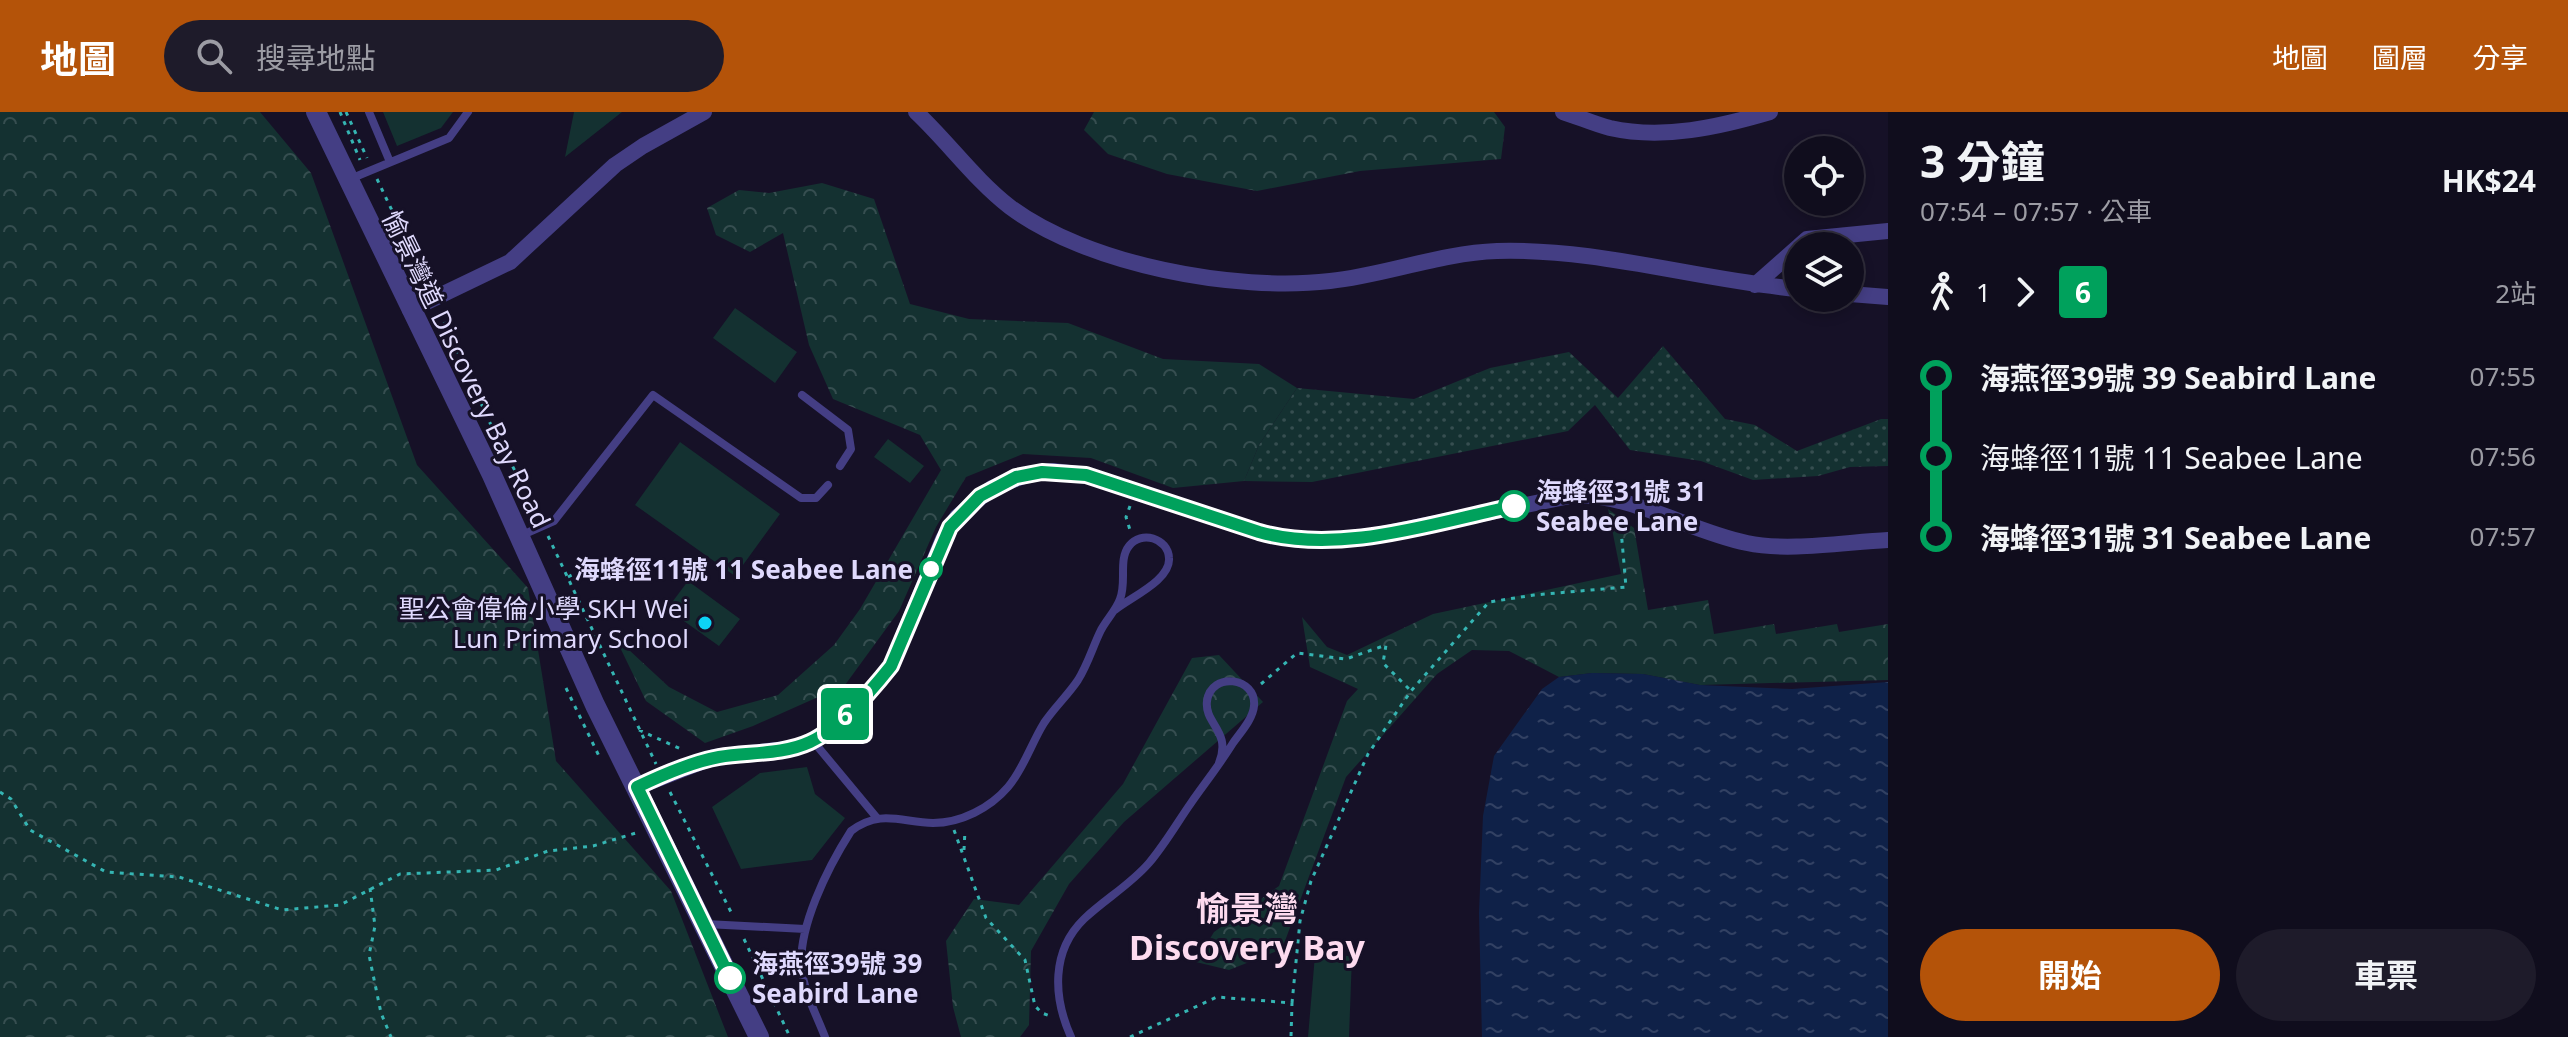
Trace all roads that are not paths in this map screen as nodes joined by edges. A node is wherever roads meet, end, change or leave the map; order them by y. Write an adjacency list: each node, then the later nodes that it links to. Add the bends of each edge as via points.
1 (316, 112): 10 (street, 愉景灣道 Discovery Bay Road)
2 (369, 112): 9 (lane)
3 (468, 112): 9 (lane, via 449,138)
4 (704, 112): 8 (street)
5 (916, 112): 14 (street, via 997,196 1029,219 1096,249 1171,271 1242,282 1308,283 1462,254 1515,251 1595,258)
6 (1563, 112): 7 (street, via 1610,128 1659,133)
7 (1770, 112)
8 (685, 116): 18 (street, via 608,171 510,262)
9 (390, 162): 10 (lane)
10 (348, 180): 18 (street, 愉景灣道 Discovery Bay Road)
11 (1888, 231): 12 (street)
12 (1864, 233)
13 (1784, 259): 14 (street)
14 (1755, 285): 15 (street)
15 (1784, 288)
16 (1864, 295): 17 (street)
17 (1888, 297)
18 (410, 310): 22 (street, 愉景灣道 Discovery Bay Road)
19 (802, 395): 20 (lane, via 848,430 851,449)
20 (840, 466)
21 (828, 485): 22 (lane, via 816,498 801,498 653,395 554,521)
22 (520, 536): 27 (street, 愉景灣道 Discovery Bay Road, via 569,652)
23 (1888, 540): 25 (street, via 1759,545 1624,503 1564,496 1372,536 1321,541 1272,536 1086,475 1042,472 1005,482 980,496 950,527 891,666)
24 (1115, 610): 24 (lane, via 1125,580 1126,549 1143,537 1162,543 1169,552 1167,572); 28 (lane, via 1017,776 994,800 950,821)
25 (813, 741): 27 (street, via 795,748 714,757); 28 (lane)
26 (1219, 763): 26 (lane, via 1224,752 1207,702 1217,685 1237,681 1251,693 1254,706); 33 (lane, via 1149,863 1083,919 1070,937 1057,978 1058,1000)
27 (637, 787): 29 (street, 愉景灣道 Discovery Bay Road)
28 (877, 818): 30 (lane, via 851,831)
29 (705, 924): 30 (lane); 31 (street, 愉景灣道 Discovery Bay Road)
30 (805, 929): 32 (lane, via 802,974)
31 (759, 1037)
32 (825, 1037)
33 (1071, 1037)

